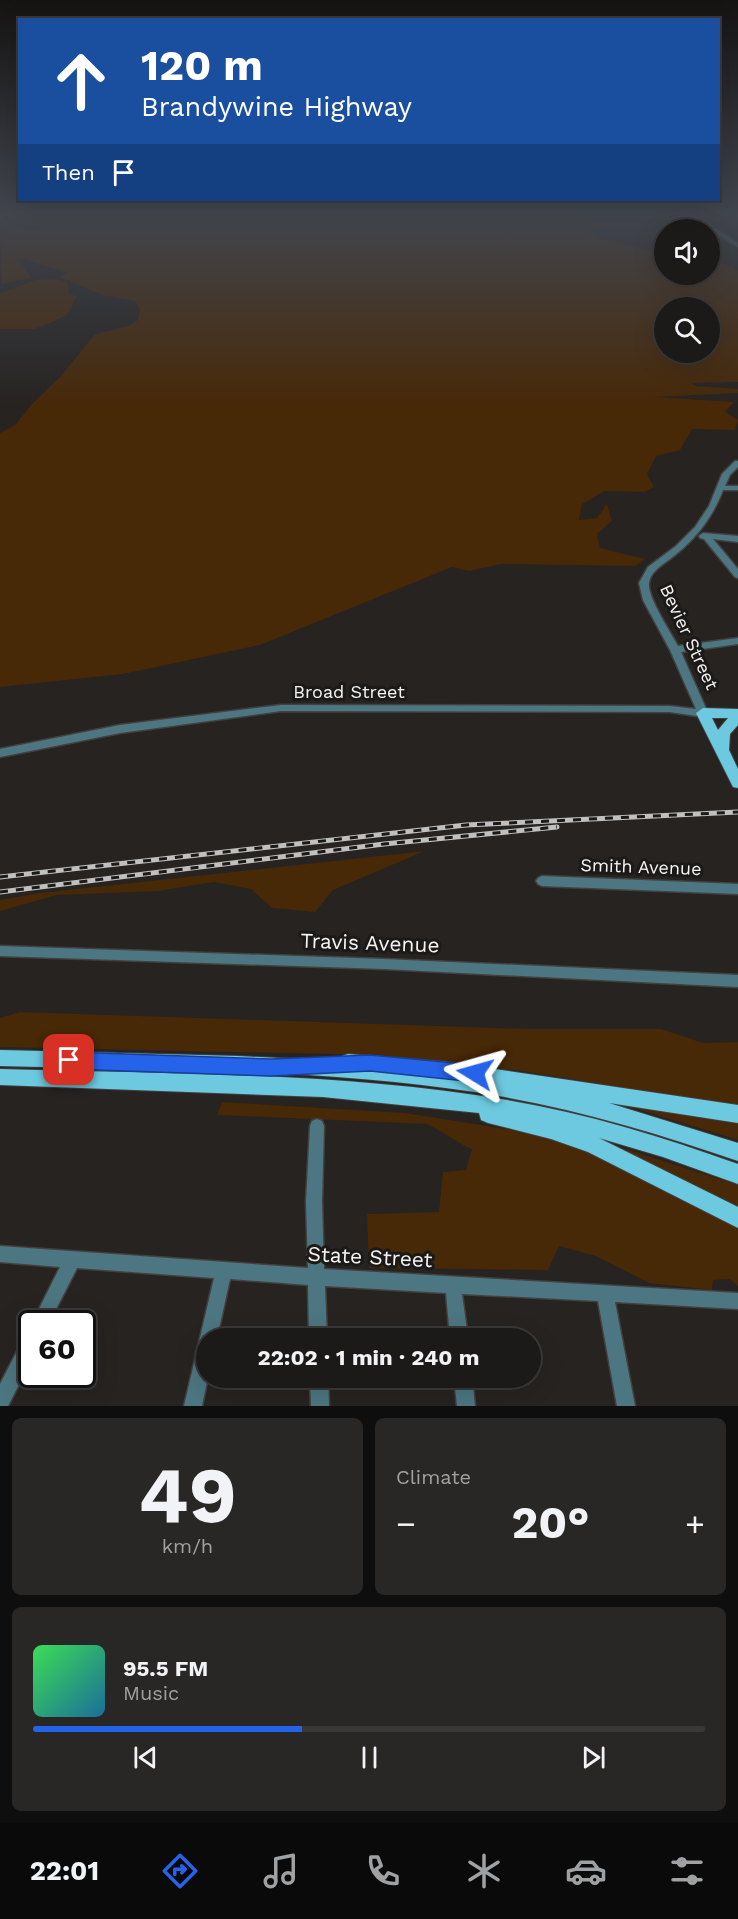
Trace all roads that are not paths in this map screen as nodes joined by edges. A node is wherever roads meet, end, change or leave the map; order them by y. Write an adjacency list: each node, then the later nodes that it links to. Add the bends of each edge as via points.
1 (738, 463): 2 (street, Bevier Street, via 726,474)
2 (720, 488): 3 (street); 4 (street, Bevier Street)
3 (738, 488)
4 (694, 534): 5 (street); 9 (street, Bevier Street, via 655,564 645,578 644,591)
5 (708, 538): 6 (street); 7 (street)
6 (738, 539)
7 (738, 575)
8 (738, 641): 9 (street)
9 (675, 650): 10 (street, Bevier Street)
10 (703, 713): 11 (main road); 12 (street, Broad Street, via 660,709 281,708 120,729); 13 (main road, Bevier Street)
11 (738, 716): 13 (main road, via 723,734)
12 (0, 753)
13 (725, 756): 14 (main road, Bevier Street)
14 (738, 783)
15 (542, 881): 16 (street, Smith Avenue)
16 (738, 889)
17 (0, 951): 18 (street, Travis Avenue)
18 (738, 981)
19 (0, 1058): 20 (main road)
20 (271, 1067): 23 (main road, via 344,1062 439,1069); 25 (main road, via 402,1076 515,1091 621,1115)
21 (0, 1077): 22 (main road, via 318,1089)
22 (431, 1098): 26 (main road, via 553,1119 650,1144); 27 (main road, via 573,1137)
23 (738, 1114)
24 (317, 1126): 31 (street)
25 (738, 1152)
26 (738, 1174)
27 (738, 1218)
28 (0, 1254): 29 (street, State Street)
29 (73, 1259): 30 (street, State Street); 35 (street)
30 (224, 1270): 31 (street, State Street); 36 (street)
31 (315, 1277): 32 (street, State Street); 37 (street)
32 (453, 1285): 33 (street, State Street); 38 (street)
33 (605, 1293): 34 (street, State Street); 47 (street)
34 (738, 1301)
35 (47, 1310)
36 (210, 1328)
37 (318, 1328)
38 (458, 1328)
39 (18, 1368): 43 (street)
40 (197, 1388): 44 (street)
41 (319, 1388): 45 (street)
42 (464, 1388): 46 (street)
43 (0, 1403)
44 (193, 1406)
45 (320, 1406)
46 (466, 1406)
47 (626, 1406)

